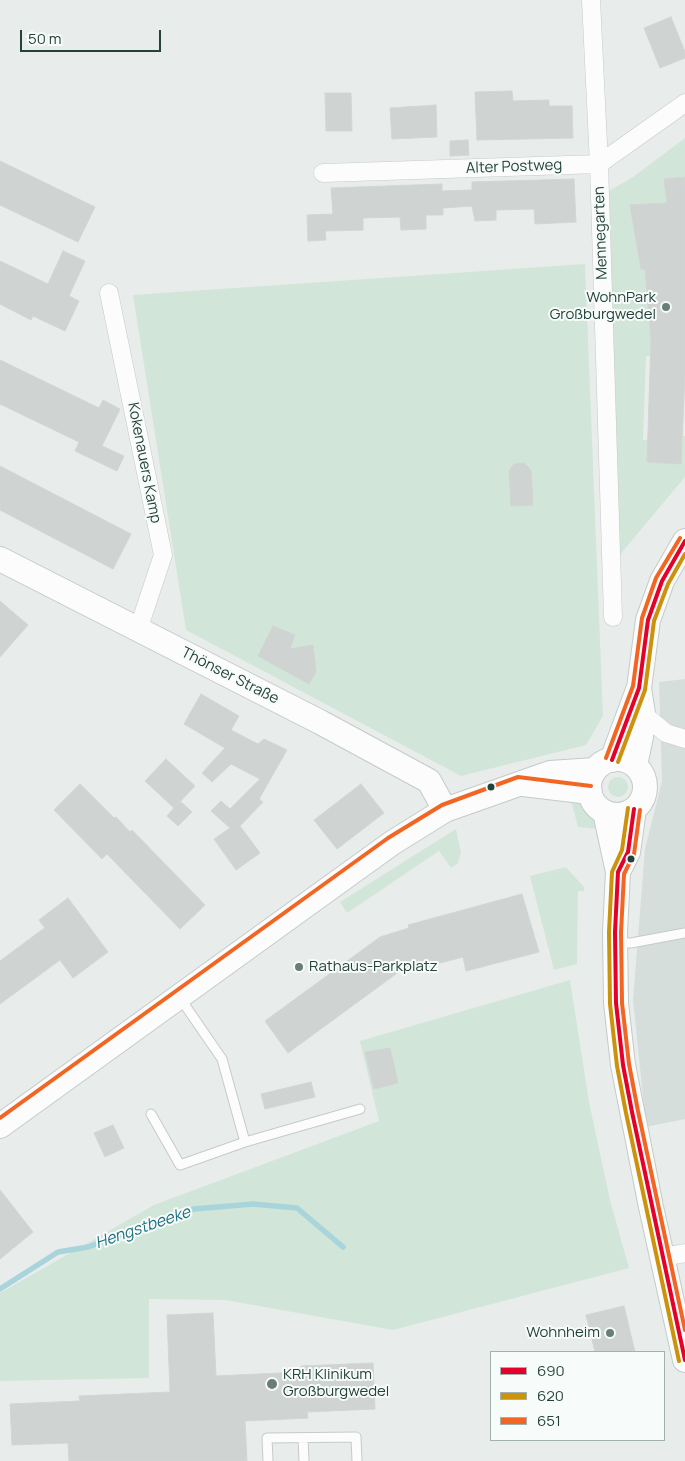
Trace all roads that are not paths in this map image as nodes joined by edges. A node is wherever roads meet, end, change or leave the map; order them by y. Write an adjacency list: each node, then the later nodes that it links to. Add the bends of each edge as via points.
1 (591, 0): 3 (street, Mennegarten)
2 (685, 103): 3 (street)
3 (599, 164): 4 (street, Alter Postweg); 8 (street, Mennegarten)
4 (323, 173)
5 (109, 293): 9 (street, Kokenauers Kamp, via 163,555)
6 (685, 542): 10 (street, via 662,581 648,620)
7 (0, 559): 9 (street, Thönser Straße)
8 (613, 617)
9 (138, 630): 16 (street, Thönser Straße, via 428,781)
10 (639, 688): 11 (street); 14 (street)
11 (643, 714): 12 (street, via 666,733); 13 (street)
12 (685, 739)
13 (635, 766): 14 (street, via 620,759); 15 (street, via 644,779 645,788 644,796)
14 (599, 774): 16 (street, via 550,773); 17 (street, via 598,807)
15 (634, 809): 17 (street, via 620,815); 18 (street, via 628,852)
16 (445, 810): 21 (street, via 392,843)
17 (605, 812): 18 (street)
18 (618, 872): 20 (street)
19 (685, 933): 20 (lane)
20 (615, 943): 26 (street, via 616,1003 623,1065)
21 (180, 998): 24 (street); 25 (lane, via 222,1059)
22 (360, 1108): 25 (lane)
23 (152, 1114): 25 (lane, via 180,1165)
24 (0, 1126)
25 (244, 1142)
26 (674, 1255): 27 (street)
27 (685, 1360)
28 (303, 1438): 29 (lane, via 267,1438); 30 (lane); 31 (lane, via 356,1438)
29 (268, 1461)
30 (304, 1461)
31 (357, 1461)

